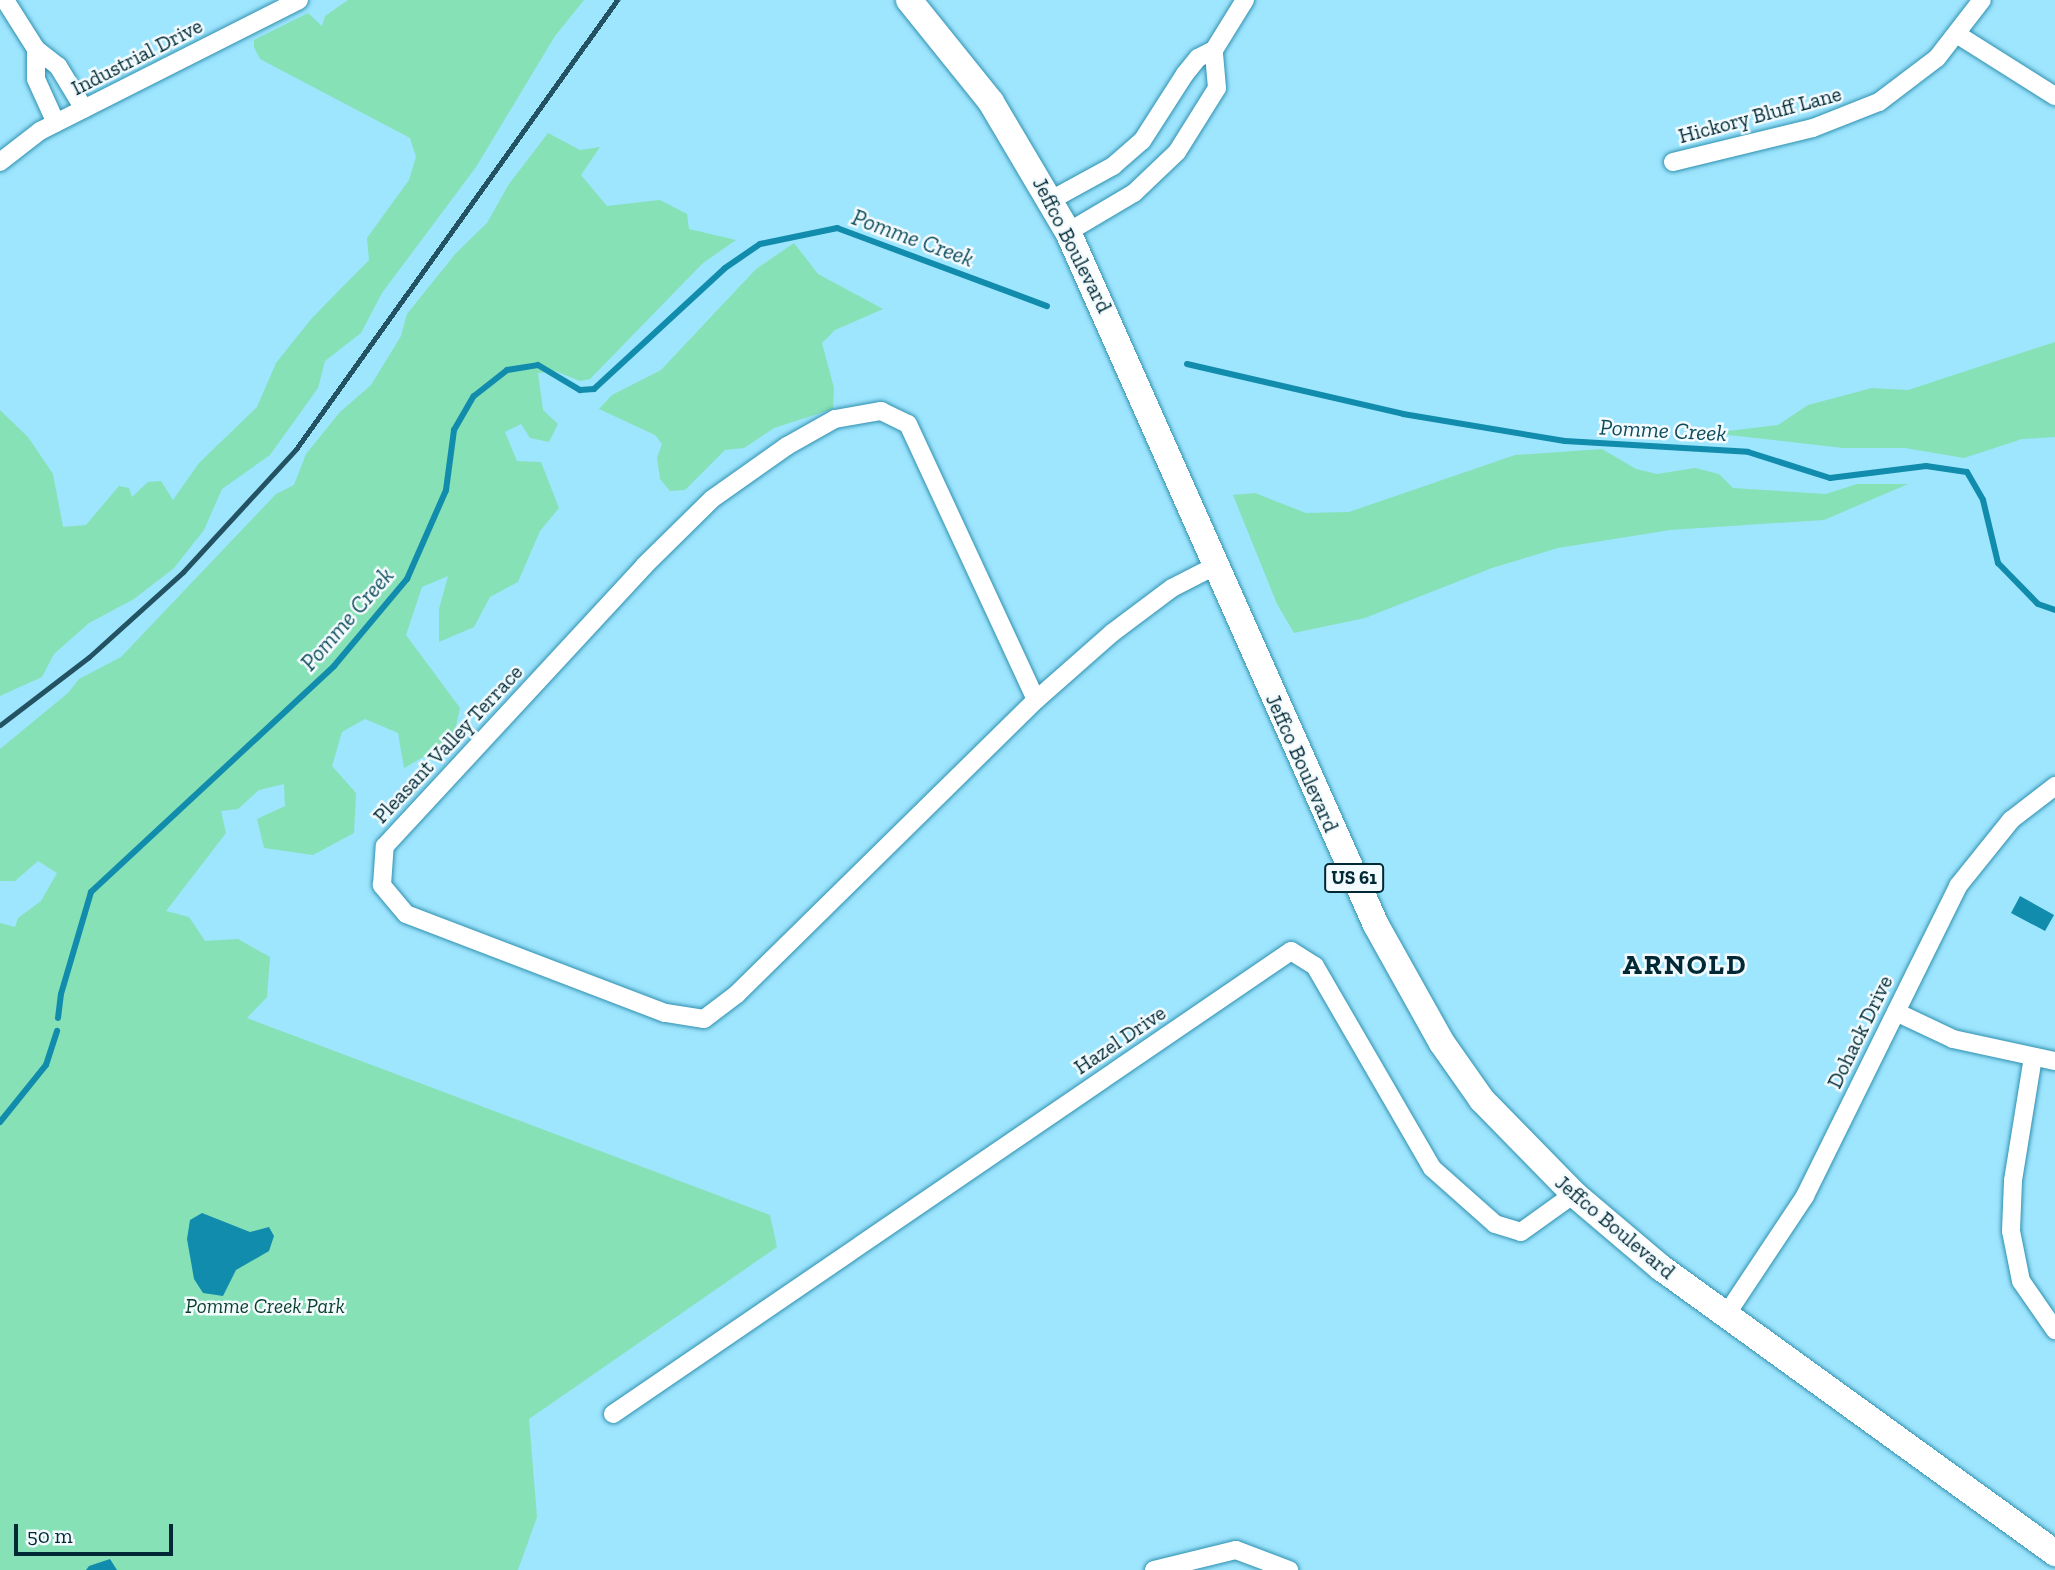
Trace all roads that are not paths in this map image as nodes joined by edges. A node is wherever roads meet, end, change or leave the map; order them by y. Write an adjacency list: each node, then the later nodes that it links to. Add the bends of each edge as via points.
1 (5, 0): 7 (street)
2 (299, 0): 12 (street, Industrial Drive)
3 (909, 0): 16 (main road, Jeffco Boulevard / US 61, via 991,102)
4 (1245, 0): 8 (street)
5 (1982, 0): 6 (street, Hickory Bluff Lane)
6 (1958, 35): 11 (street); 15 (street, Hickory Bluff Lane, via 1910,82 1852,116)
7 (36, 49): 9 (street); 10 (street)
8 (1214, 50): 16 (street, via 1198,58 1185,74 1142,141 1113,166); 17 (street, via 1217,88 1177,152 1134,193)
9 (64, 75): 10 (street); 12 (street)
10 (39, 88): 13 (street)
11 (2055, 96)
12 (84, 109): 13 (street, Industrial Drive)
13 (56, 123): 14 (street, Industrial Drive)
14 (0, 162)
15 (1673, 162)
16 (1051, 200): 17 (main road, Jeffco Boulevard / US 61)
17 (1068, 232): 18 (main road, Jeffco Boulevard / US 61)
18 (1217, 565): 19 (street, Pleasant Valley Terrace, via 1172,588 1122,625); 24 (main road, Jeffco Boulevard / US 61, via 1334,836 1404,979 1482,1100)
19 (1036, 700): 19 (street, Pleasant Valley Terrace, via 737,994 704,1019 665,1013 406,914 382,885 385,846 644,566 712,499 787,446 835,419 881,411 908,424)
20 (2055, 786): 21 (street, Dohack Drive, via 2011,820 1968,871)
21 (1896, 1012): 22 (street, via 1953,1039); 25 (street, Dohack Drive, via 1805,1196)
22 (2033, 1057): 23 (street); 26 (street, via 2013,1181 2011,1231 2021,1281)
23 (2055, 1060)
24 (1574, 1195): 25 (main road, Jeffco Boulevard / US 61); 27 (street, Hazel Drive, via 1521,1232 1496,1224 1432,1168 1315,966 1291,951)
25 (1726, 1315): 28 (main road, Jeffco Boulevard / US 61)
26 (2055, 1330)
27 (613, 1414)
28 (2055, 1553)
29 (1154, 1570): 30 (street, via 1236,1550)
30 (1289, 1570)

